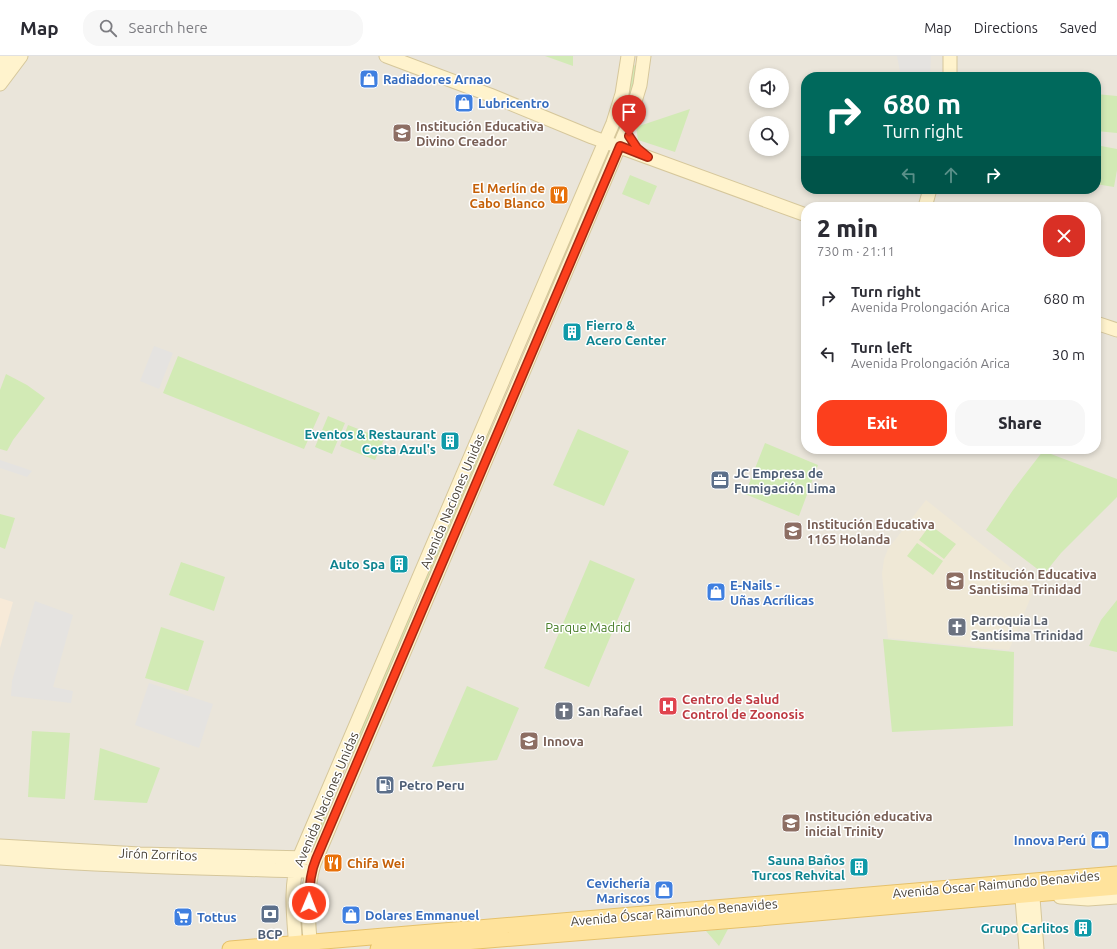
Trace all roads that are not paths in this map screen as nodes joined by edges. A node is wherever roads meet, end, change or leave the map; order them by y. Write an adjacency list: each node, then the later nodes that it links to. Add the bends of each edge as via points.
1 (8, 56): 7 (main road)
2 (20, 56): 9 (main road)
3 (386, 56): 11 (main road)
4 (950, 56): 8 (main road)
5 (628, 58): 6 (main road); 11 (main road, Avenida Naciones Unidas, via 622,94)
6 (644, 58): 10 (main road, Avenida Naciones Unidas, via 637,99)
7 (0, 67)
8 (950, 72)
9 (0, 84)
10 (627, 128): 12 (main road, Avenida Naciones Unidas); 13 (main road, via 637,148)
11 (605, 141): 12 (main road); 20 (main road, Avenida Naciones Unidas)
12 (620, 146): 13 (main road); 19 (main road, Avenida Naciones Unidas)
13 (648, 157): 14 (main road)
14 (801, 213)
15 (1101, 325): 16 (main road)
16 (1117, 330)
17 (0, 846): 20 (main road, Jirón Zorritos)
18 (0, 858): 20 (main road, Jirón Zorritos, via 122,865)
19 (316, 859): 20 (main road, Jirón Zorritos); 21 (main road, Avenida Naciones Unidas)
20 (297, 864): 21 (main road, Jirón Zorritos); 26 (main road, Avenida Naciones Unidas, via 293,893)
21 (311, 871): 26 (main road, Avenida Naciones Unidas)
22 (1117, 874): 24 (main road, Avenida Óscar Raimundo Benavides)
23 (1117, 887): 24 (main road, Avenida Óscar Raimundo Benavides)
24 (1026, 888): 25 (main road, Avenida Óscar Raimundo Benavides, via 1088,899); 26 (main road, Avenida Óscar Raimundo Benavides, via 634,916); 28 (main road, Avenida Óscar Raimundo Benavides, via 748,920); 29 (main road); 30 (main road)
25 (1117, 897)
26 (303, 946): 27 (main road, Avenida Óscar Raimundo Benavides)
27 (230, 949)
28 (378, 949)
29 (1026, 949)
30 (1037, 949)

